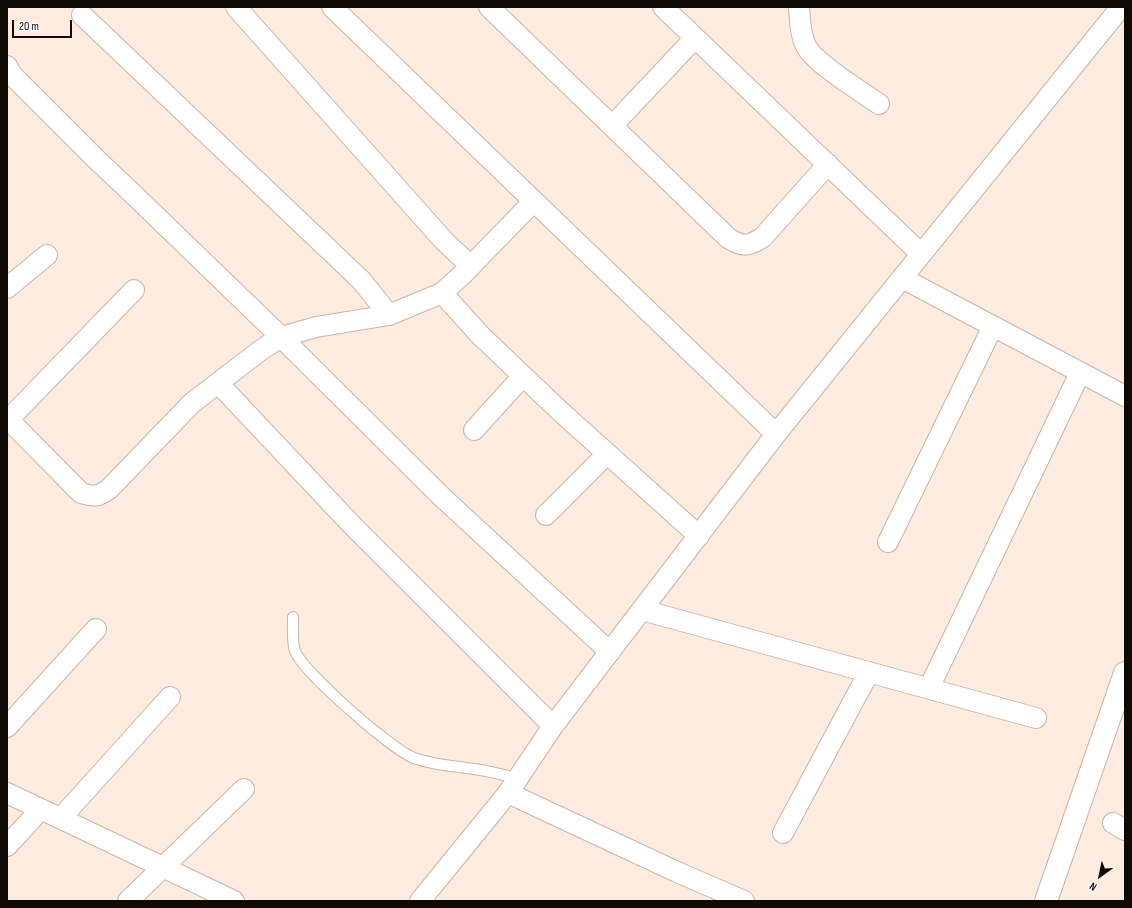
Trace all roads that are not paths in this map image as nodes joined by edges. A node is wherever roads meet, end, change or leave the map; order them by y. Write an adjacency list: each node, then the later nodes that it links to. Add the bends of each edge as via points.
1 (236, 7): 16 (street, via 445,242)
2 (332, 7): 13 (street)
3 (489, 7): 11 (street)
4 (663, 7): 8 (street)
5 (798, 7): 10 (street, via 800,30 806,48 821,63)
6 (1122, 7): 14 (street)
7 (82, 15): 21 (street, via 362,281)
8 (695, 38): 11 (street); 12 (street)
9 (7, 66): 23 (street, via 87,151)
10 (879, 104)
11 (612, 126): 12 (street, via 728,238 739,245 752,244 763,237)
12 (828, 164): 14 (street)
13 (534, 201): 16 (street); 30 (street)
14 (922, 254): 17 (street)
15 (47, 255): 18 (street)
16 (471, 266): 20 (street)
17 (902, 278): 22 (street); 30 (street)
18 (7, 288)
19 (134, 290): 28 (street)
20 (442, 292): 21 (street); 25 (street, via 481,336)
21 (389, 315): 23 (street, via 316,327)
22 (992, 326): 24 (street); 34 (street)
23 (281, 337): 26 (street); 38 (street, via 444,498)
24 (1080, 373): 27 (street); 41 (street)
25 (523, 376): 29 (street); 31 (street)
26 (218, 382): 28 (street, via 192,403 109,489 99,496 81,493); 44 (street, via 350,523)
27 (1125, 396)
28 (8, 420)
29 (474, 430)
30 (776, 434): 33 (street)
31 (607, 454): 32 (street); 33 (street)
32 (546, 515)
33 (699, 536): 35 (street)
34 (888, 542)
35 (642, 610): 38 (street); 39 (street)
36 (293, 617): 46 (lane, via 295,650 303,664 334,696 393,745 425,762 475,769)
37 (96, 629): 45 (street)
38 (610, 652): 44 (street)
39 (869, 672): 41 (street); 51 (street)
40 (1125, 673): 58 (main road)
41 (928, 688): 43 (street)
42 (170, 698): 50 (street)
43 (1036, 718)
44 (553, 726): 46 (street)
45 (7, 728)
46 (513, 785): 56 (street); 57 (street, via 670,868)
47 (244, 789): 53 (street)
48 (7, 792): 49 (street)
49 (41, 809): 50 (street); 52 (street)
50 (61, 818): 53 (street)
51 (783, 833)
52 (7, 846)
53 (162, 867): 54 (street); 55 (street)
54 (128, 901)
55 (234, 901)
56 (420, 901)
57 (744, 901)
58 (1046, 901)

